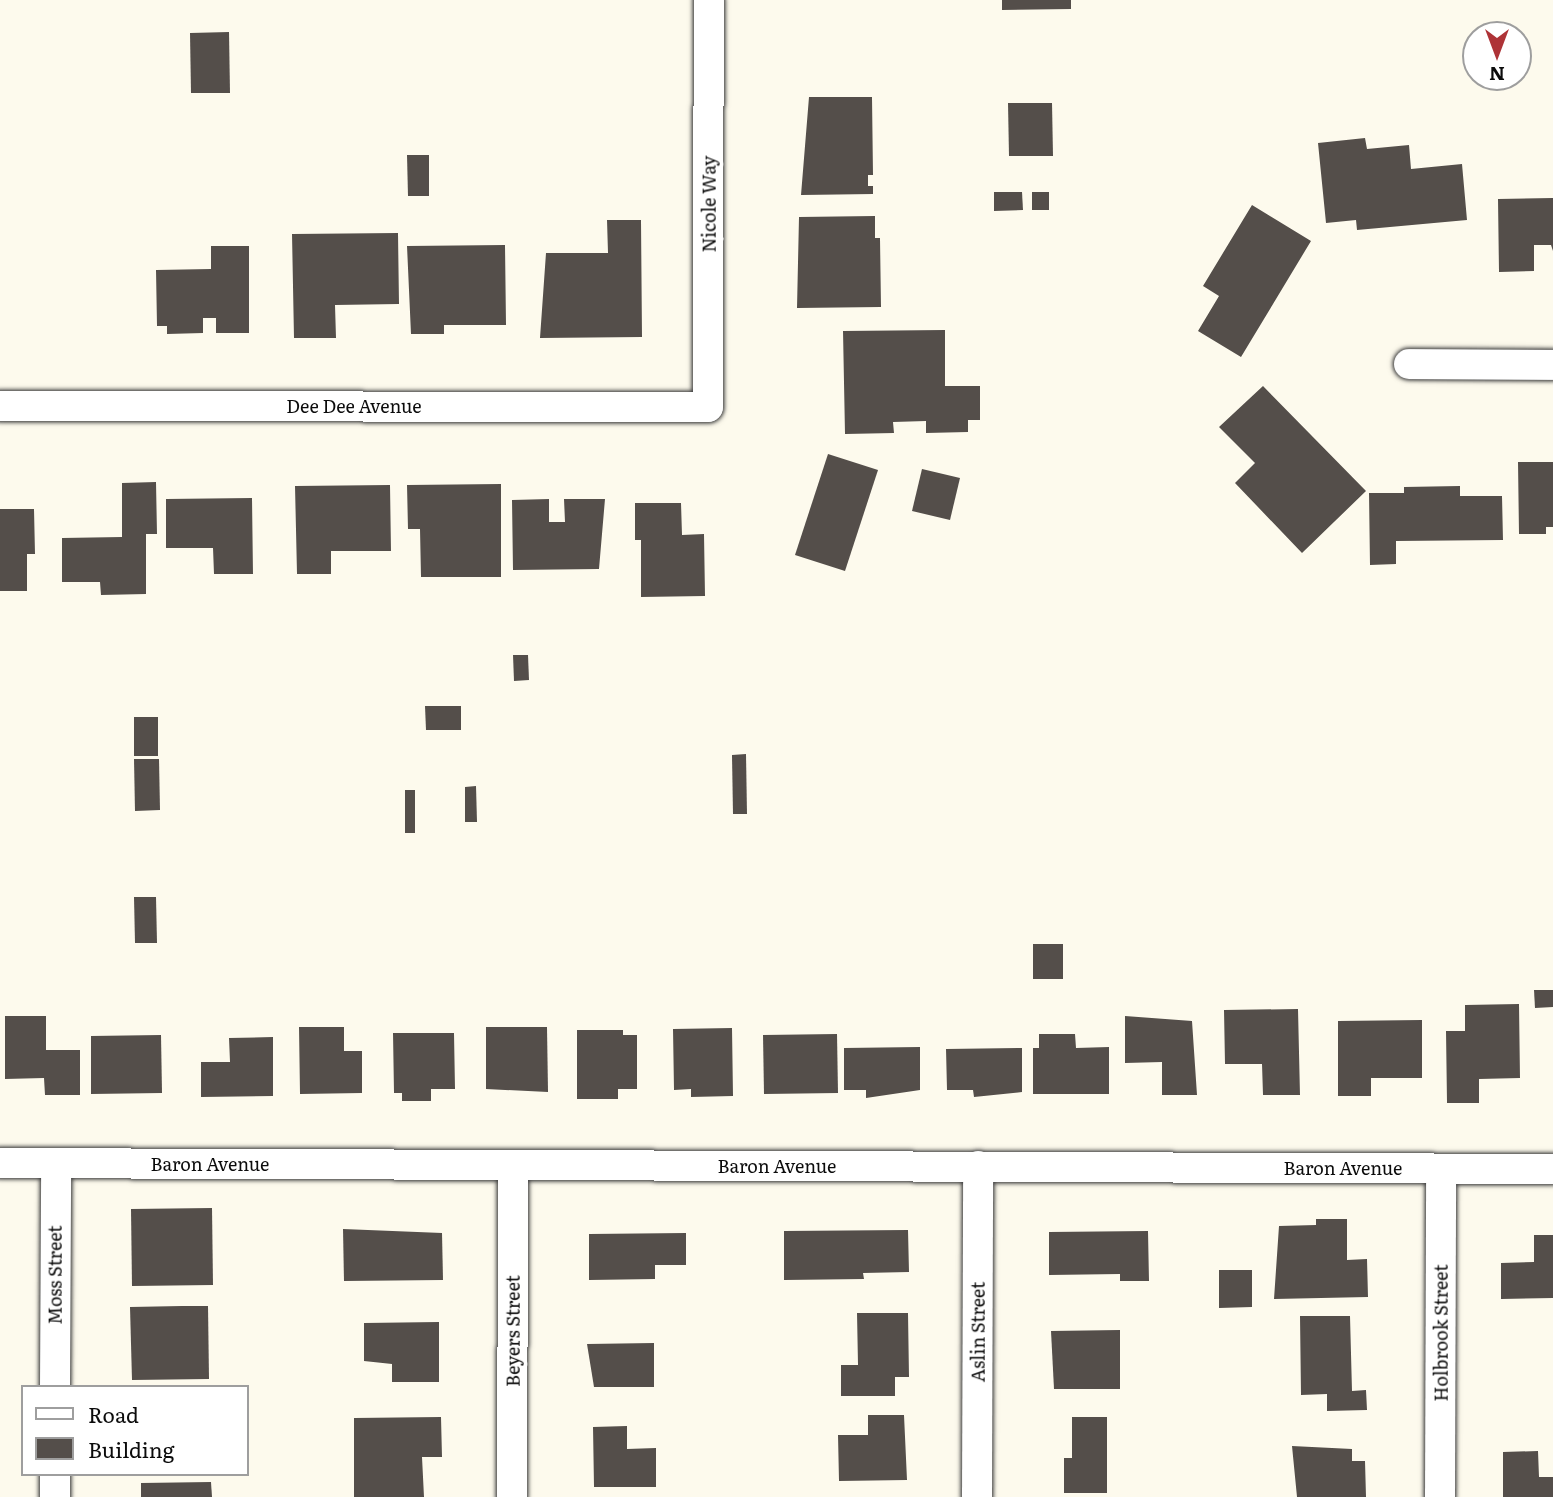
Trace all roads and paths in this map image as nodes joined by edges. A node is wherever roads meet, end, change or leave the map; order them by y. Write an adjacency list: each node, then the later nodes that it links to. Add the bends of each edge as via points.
1 (709, 0): 5 (street, Nicole Way)
2 (1409, 364): 3 (street)
3 (1553, 365)
4 (0, 406): 5 (street, Dee Dee Avenue)
5 (708, 407)
6 (0, 1163): 7 (street, Baron Avenue)
7 (55, 1164): 8 (street, Baron Avenue); 12 (street, Moss Street)
8 (513, 1165): 9 (street, Baron Avenue); 15 (street, Beyers Street)
9 (978, 1166): 10 (street, Baron Avenue); 16 (street, Aslin Street)
10 (1441, 1169): 11 (street, Baron Avenue); 17 (street, Holbrook Street)
11 (1553, 1169)
12 (55, 1385)
13 (55, 1476): 14 (street)
14 (55, 1497)
15 (512, 1497)
16 (977, 1497)
17 (1440, 1497)

